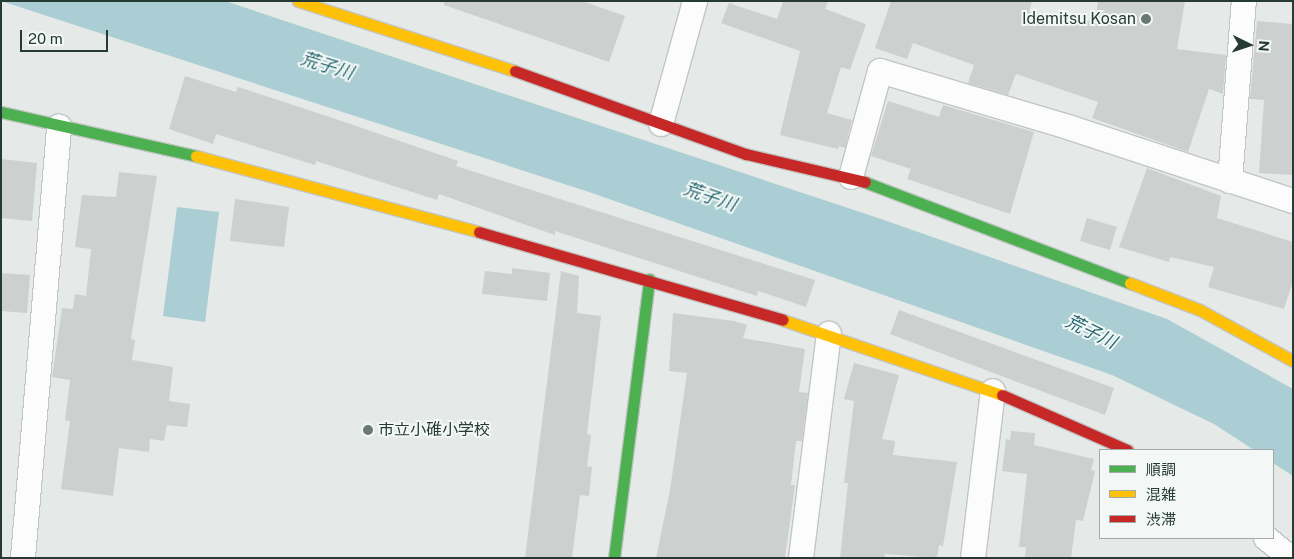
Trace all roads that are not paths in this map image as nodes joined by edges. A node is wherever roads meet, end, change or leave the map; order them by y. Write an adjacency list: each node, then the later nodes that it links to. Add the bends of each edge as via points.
1 (298, 1): 5 (street, via 487,61)
2 (694, 1): 5 (street)
3 (1244, 1): 8 (street)
4 (1, 112): 6 (street)
5 (662, 124): 7 (street, via 746,154)
6 (59, 126): 10 (street, via 253,169); 16 (street)
7 (851, 178): 8 (street, via 880,71 1071,128); 12 (street, via 1200,310)
8 (1230, 181): 9 (street)
9 (1293, 201)
10 (649, 280): 11 (street); 17 (street)
11 (829, 334): 13 (street); 18 (street)
12 (1293, 361)
13 (993, 390): 14 (street); 19 (street)
14 (1125, 449)
15 (1267, 539): 20 (street)
16 (23, 558)
17 (614, 558)
18 (801, 558)
19 (973, 558)
20 (1291, 558)

